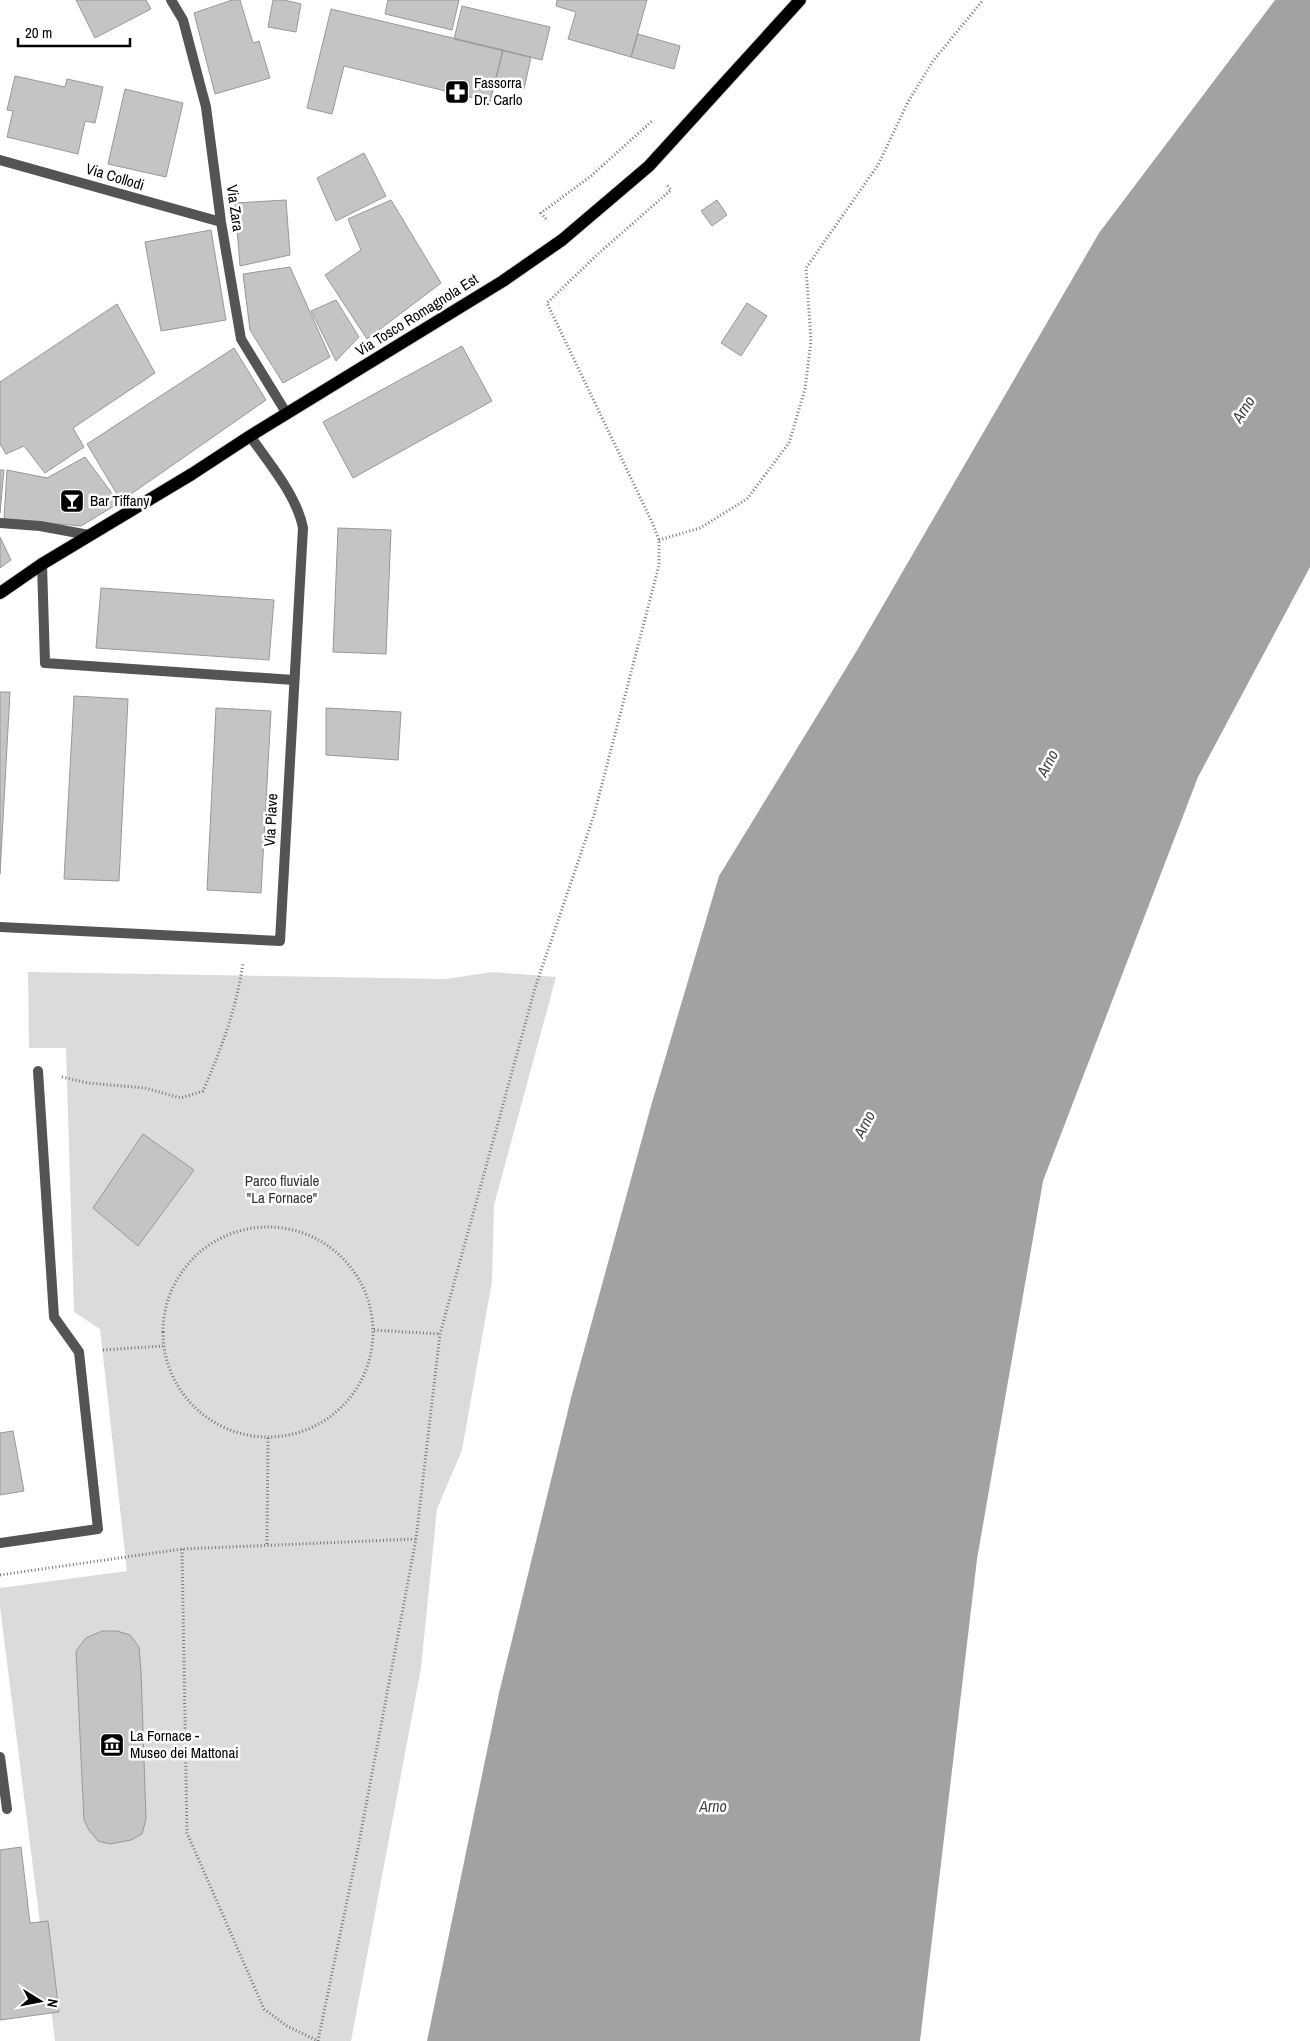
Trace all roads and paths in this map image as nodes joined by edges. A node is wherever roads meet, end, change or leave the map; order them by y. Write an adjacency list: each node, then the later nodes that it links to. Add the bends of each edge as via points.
1 (171, 0): 7 (street, Via Zara, via 183,20 206,108)
2 (800, 0): 6 (main road, Via Tosco Romagnola Est)
3 (983, 0): 12 (path, via 933,61 908,102 878,166 806,268 811,341 805,389 790,443 747,499 700,528)
4 (628, 144): 6 (path)
5 (0, 160): 7 (street, Via Collodi)
6 (649, 166): 8 (main road, Via Tosco Romagnola Est, via 586,221 503,281); 12 (path, via 671,190 547,303)
7 (222, 222): 8 (street, Via Zara, via 241,339)
8 (287, 414): 9 (main road, Via Tosco Romagnola Est)
9 (250, 436): 11 (main road, Via Tosco Romagnola Est); 15 (street, Via Piave, via 300,514 303,528)
10 (0, 523): 11 (street, via 40,526)
11 (89, 536): 13 (main road, Via Tosco Romagnola Est)
12 (659, 540): 20 (path, via 659,565 594,814 538,979)
13 (42, 564): 14 (main road, Via Tosco Romagnola Est); 15 (street, via 45,663)
14 (0, 593)
15 (294, 680): 17 (street, Via Piave, via 280,941)
16 (0, 927): 17 (street, Via Piave)
17 (246, 940): 18 (path, via 238,991 223,1045 203,1091 181,1098 145,1088 88,1082)
18 (38, 1071): 22 (street, via 54,1317)
19 (374, 1330): 20 (path); 21 (path, via 367,1294 349,1263 321,1240 287,1227 250,1227 216,1239 188,1262 169,1294); 23 (path, via 369,1366 353,1396 330,1418 300,1433)
20 (440, 1334): 24 (path)
21 (162, 1346): 22 (path); 23 (path, via 183,1395 206,1418 236,1433)
22 (79, 1352): 25 (street, via 98,1529)
23 (268, 1438): 26 (path)
24 (416, 1538): 26 (path); 31 (path)
25 (0, 1543)
26 (267, 1544): 27 (path)
27 (182, 1549): 28 (path); 31 (path, via 187,1833 264,2009 287,2026)
28 (0, 1575)
29 (0, 1757): 30 (street)
30 (7, 1809)
31 (318, 2041)

